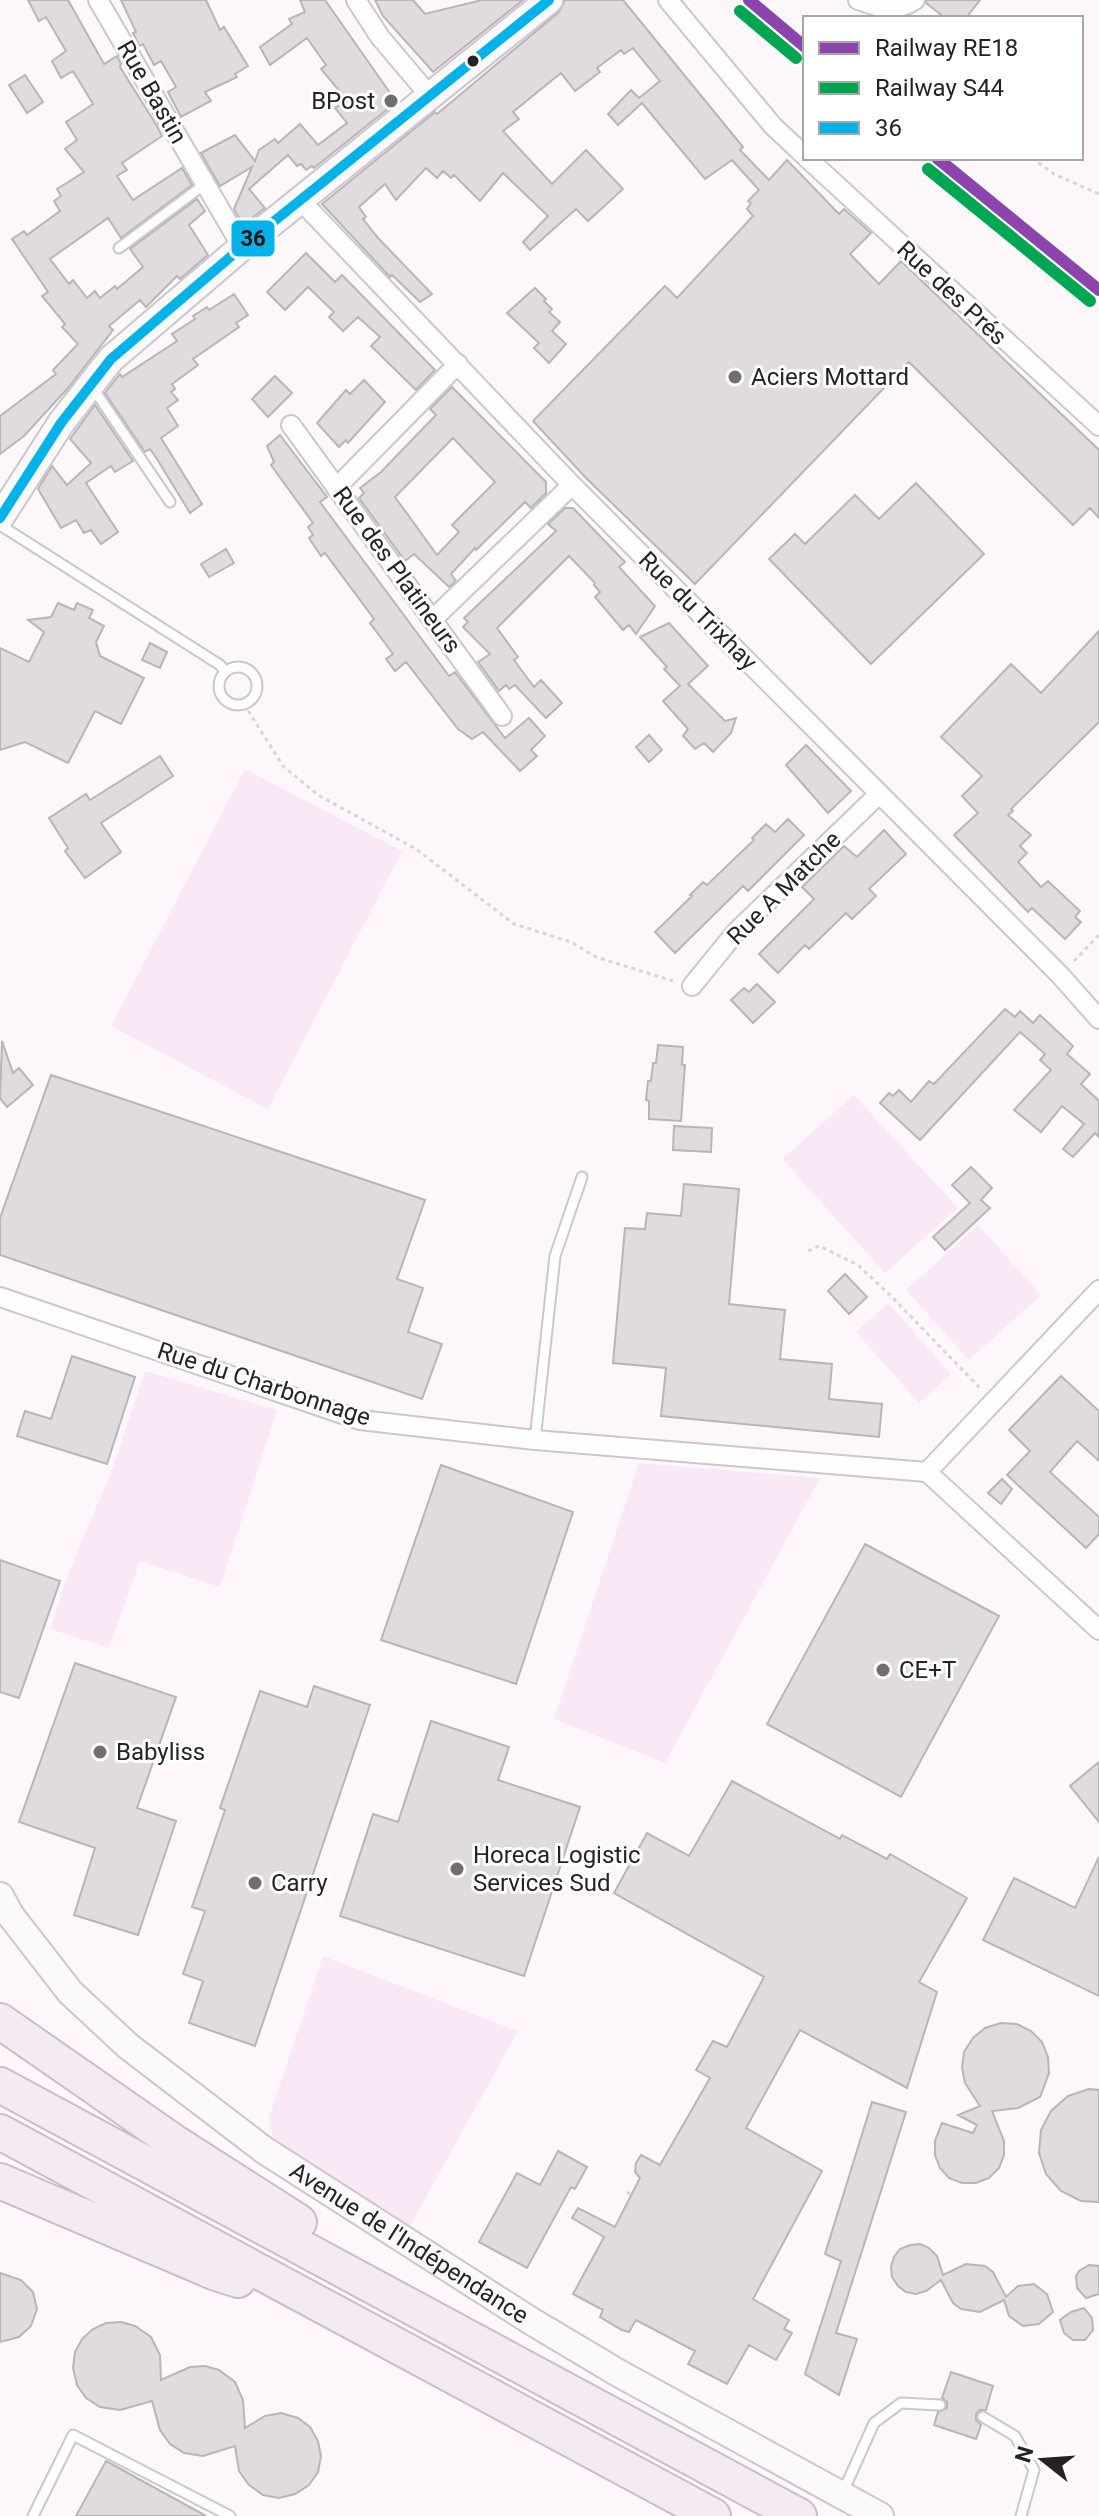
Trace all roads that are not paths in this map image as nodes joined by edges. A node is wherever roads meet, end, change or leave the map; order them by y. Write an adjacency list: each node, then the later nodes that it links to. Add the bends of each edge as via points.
1 (98, 0): 10 (street, Rue Bastin)
2 (356, 0): 7 (street)
3 (549, 0): 7 (main road)
4 (668, 0): 8 (street, Rue des Prés, via 773,126)
5 (858, 0): 6 (street, via 882,9 902,9)
6 (915, 0)
7 (429, 95): 11 (main road)
8 (803, 154)
9 (809, 160): 17 (street, Rue des Prés)
10 (205, 184): 12 (street, Rue Bastin); 13 (lane)
11 (300, 200): 12 (main road); 14 (street, Rue du Trixhay)
12 (242, 247): 15 (main road, via 141,331)
13 (119, 248)
14 (458, 364): 18 (street, Rue du Trixhay); 19 (street)
15 (91, 385): 20 (lane); 21 (main road)
16 (291, 425): 19 (street, Rue des Platineurs)
17 (1099, 426)
18 (572, 485): 23 (street); 26 (street, Rue du Trixhay)
19 (336, 488): 23 (street, Rue des Platineurs)
20 (170, 502)
21 (0, 518)
22 (0, 525): 24 (lane)
23 (433, 619): 25 (street, Rue des Platineurs)
24 (225, 671): 24 (lane, via 219,681 227,701 244,704 253,697 257,687 246,668)
25 (502, 716)
26 (879, 794): 27 (street, Rue A Matche, via 736,932); 28 (street, Rue du Trixhay)
27 (692, 986)
28 (1099, 1019)
29 (582, 1177): 32 (lane, via 555,1256)
30 (1099, 1290): 33 (street)
31 (0, 1297): 32 (street, Rue du Charbonnage, via 360,1420)
32 (535, 1440): 33 (street, Rue du Charbonnage)
33 (927, 1472): 34 (street)
34 (1099, 1630)
35 (0, 1896): 44 (main road, Avenue de l'Indépendance, via 70,1992 128,2046 264,2150 531,2321)
36 (0, 2021): 41 (highway, via 174,2142 338,2246)
37 (0, 2085): 41 (highway)
38 (0, 2132): 40 (highway)
39 (0, 2181): 40 (highway, via 216,2273)
40 (322, 2306): 47 (highway)
41 (422, 2312): 48 (highway)
42 (940, 2405): 44 (lane, via 901,2403 874,2423)
43 (983, 2417): 50 (lane, via 1015,2436 1034,2470)
44 (842, 2496): 49 (main road, Avenue de l'Indépendance)
45 (33, 2516): 46 (lane, via 73,2435)
46 (230, 2516)
47 (713, 2516)
48 (799, 2516)
49 (880, 2516)
50 (1021, 2516)

